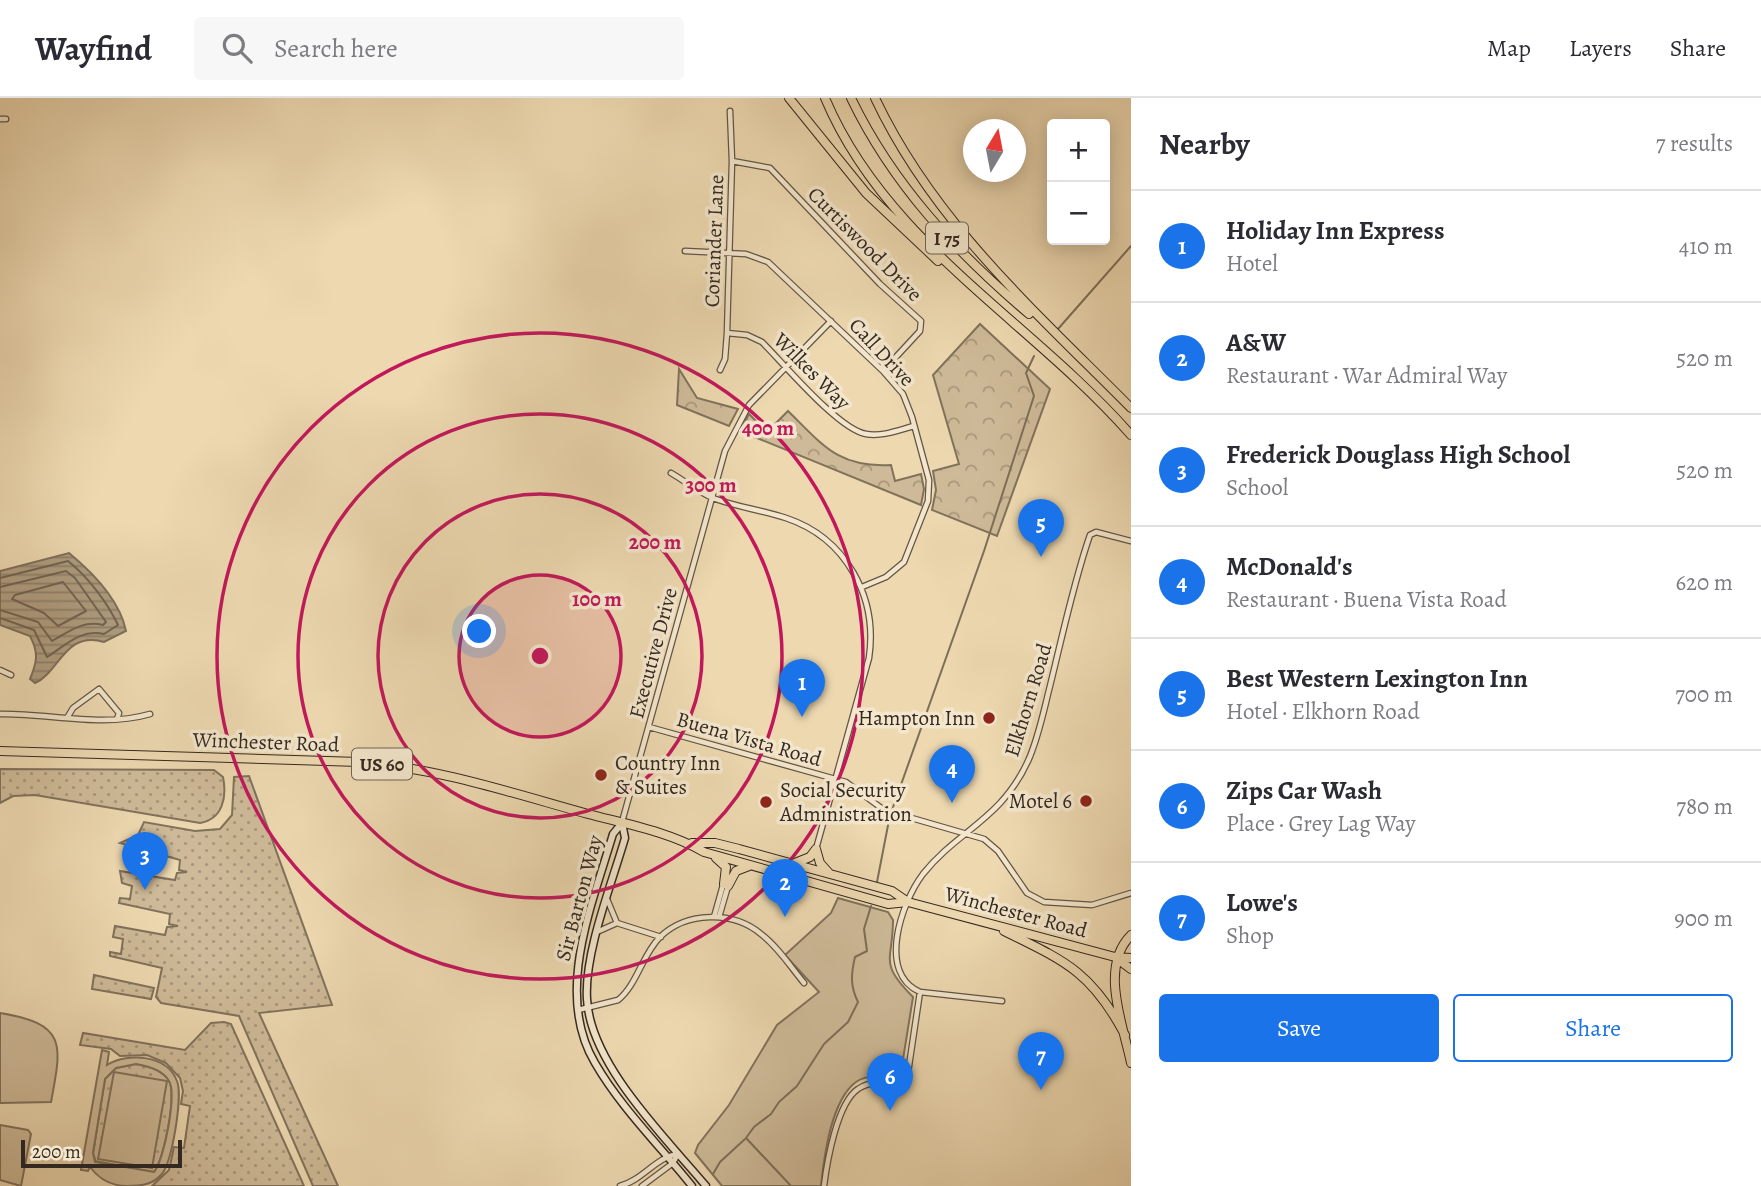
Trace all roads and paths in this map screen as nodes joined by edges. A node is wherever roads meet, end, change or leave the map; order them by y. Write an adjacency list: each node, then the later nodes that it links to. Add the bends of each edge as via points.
1 (789, 98): 11 (highway, via 891,219)
2 (825, 98): 11 (highway, I 75, via 865,170 901,216)
3 (851, 98): 12 (highway, I 75, via 895,176 926,215 982,272)
4 (876, 98): 12 (highway, via 897,140 953,223 996,274)
5 (730, 111): 6 (street, Coriander Lane)
6 (732, 161): 8 (street, Coriander Lane); 15 (street, Curtiswood Drive, via 770,168 921,321 920,331)
7 (685, 251): 8 (street, Call Drive)
8 (728, 253): 9 (street, Call Drive, via 768,262); 10 (street, Coriander Lane)
9 (831, 321): 13 (street, Executive Drive); 15 (street, Call Drive)
10 (727, 332): 13 (street, Wilkes Way, via 756,338); 14 (street, Coriander Lane)
11 (1038, 344): 18 (highway, I 75)
12 (1074, 352): 16 (highway, I 75)
13 (787, 367): 17 (street, Wilkes Way, via 856,432 874,435); 20 (street, Executive Drive, via 757,395 741,418 725,451)
14 (720, 370)
15 (883, 371): 17 (street, Call Drive, via 907,401)
16 (1131, 408)
17 (915, 426): 22 (street, Call Drive, via 929,480 925,512 904,562 886,577)
18 (1131, 435)
19 (671, 473): 20 (street)
20 (712, 498): 22 (street, via 788,519 820,535 846,561); 29 (street, Executive Drive)
21 (1131, 541): 33 (street, Elkhorn Road, via 1092,533 1028,762 1001,804)
22 (862, 587): 31 (street, via 871,643)
23 (0, 670): 24 (street)
24 (11, 675)
25 (0, 714): 27 (street)
26 (150, 714): 28 (street)
27 (67, 719): 28 (street); 28 (street, via 73,708 99,689 119,713)
28 (117, 719)
29 (649, 727): 31 (street, Buena Vista Road); 32 (street, Executive Drive)
30 (0, 751): 32 (highway, Winchester Road / US 60, via 379,764 437,773)
31 (836, 779): 33 (street, Buena Vista Road, via 856,787 895,815); 35 (street)
32 (622, 823): 34 (highway, Winchester Road / US 60); 42 (main road, Sir Barton Way, via 625,838); 57 (main road, Sir Barton Way, via 613,834 582,945 576,980)
33 (968, 834): 41 (street, Buena Vista Road, via 994,845 1020,886 1044,902 1092,905); 43 (street, Elkhorn Road, via 930,866)
34 (689, 843): 36 (highway, Winchester Road / US 60); 37 (highway, Winchester Road / US 60, via 715,843)
35 (817, 849): 37 (highway, via 803,862); 39 (highway, via 820,863)
36 (704, 852): 38 (highway, Winchester Road / US 60); 40 (highway, via 724,864)
37 (792, 864): 39 (highway, Winchester Road / US 60)
38 (755, 865): 40 (highway, via 736,871); 43 (highway, Winchester Road / US 60, via 888,904)
39 (832, 875): 43 (highway, Winchester Road / US 60, via 892,891)
40 (726, 885): 44 (street)
41 (1131, 893)
42 (607, 899): 45 (street); 47 (main road, Sir Barton Way)
43 (908, 902): 46 (highway, Winchester Road / US 60); 54 (street, Elkhorn Road, via 895,951 897,968 903,980)
44 (716, 917): 49 (street, via 687,921); 53 (street, via 745,924 763,935)
45 (617, 923): 47 (street); 49 (street)
46 (992, 925): 50 (highway, Winchester Road / US 60); 58 (highway, via 1089,980)
47 (599, 931): 56 (main road, Sir Barton Way, via 589,968)
48 (1131, 935): 50 (highway)
49 (661, 937): 56 (street, via 622,997)
50 (1115, 957): 51 (highway, Winchester Road / US 60); 52 (highway, Winchester Road / US 60); 58 (highway)
51 (1131, 958)
52 (1131, 969)
53 (804, 983)
54 (920, 992): 55 (street); 67 (street, via 906,1086 880,1083 857,1089 830,1147)
55 (1002, 1001)
56 (588, 1008): 57 (street); 60 (main road, Sir Barton Way, via 613,1072)
57 (578, 1010): 61 (main road, Sir Barton Way, via 595,1063)
58 (1125, 1035): 59 (highway)
59 (1131, 1063)
60 (679, 1154): 61 (street); 62 (street); 66 (main road, Sir Barton Way)
61 (667, 1156): 62 (main road, Sir Barton Way); 63 (street)
62 (674, 1163): 64 (street); 65 (main road, Sir Barton Way)
63 (620, 1186)
64 (642, 1186)
65 (692, 1186)
66 (706, 1186)
67 (824, 1186)

